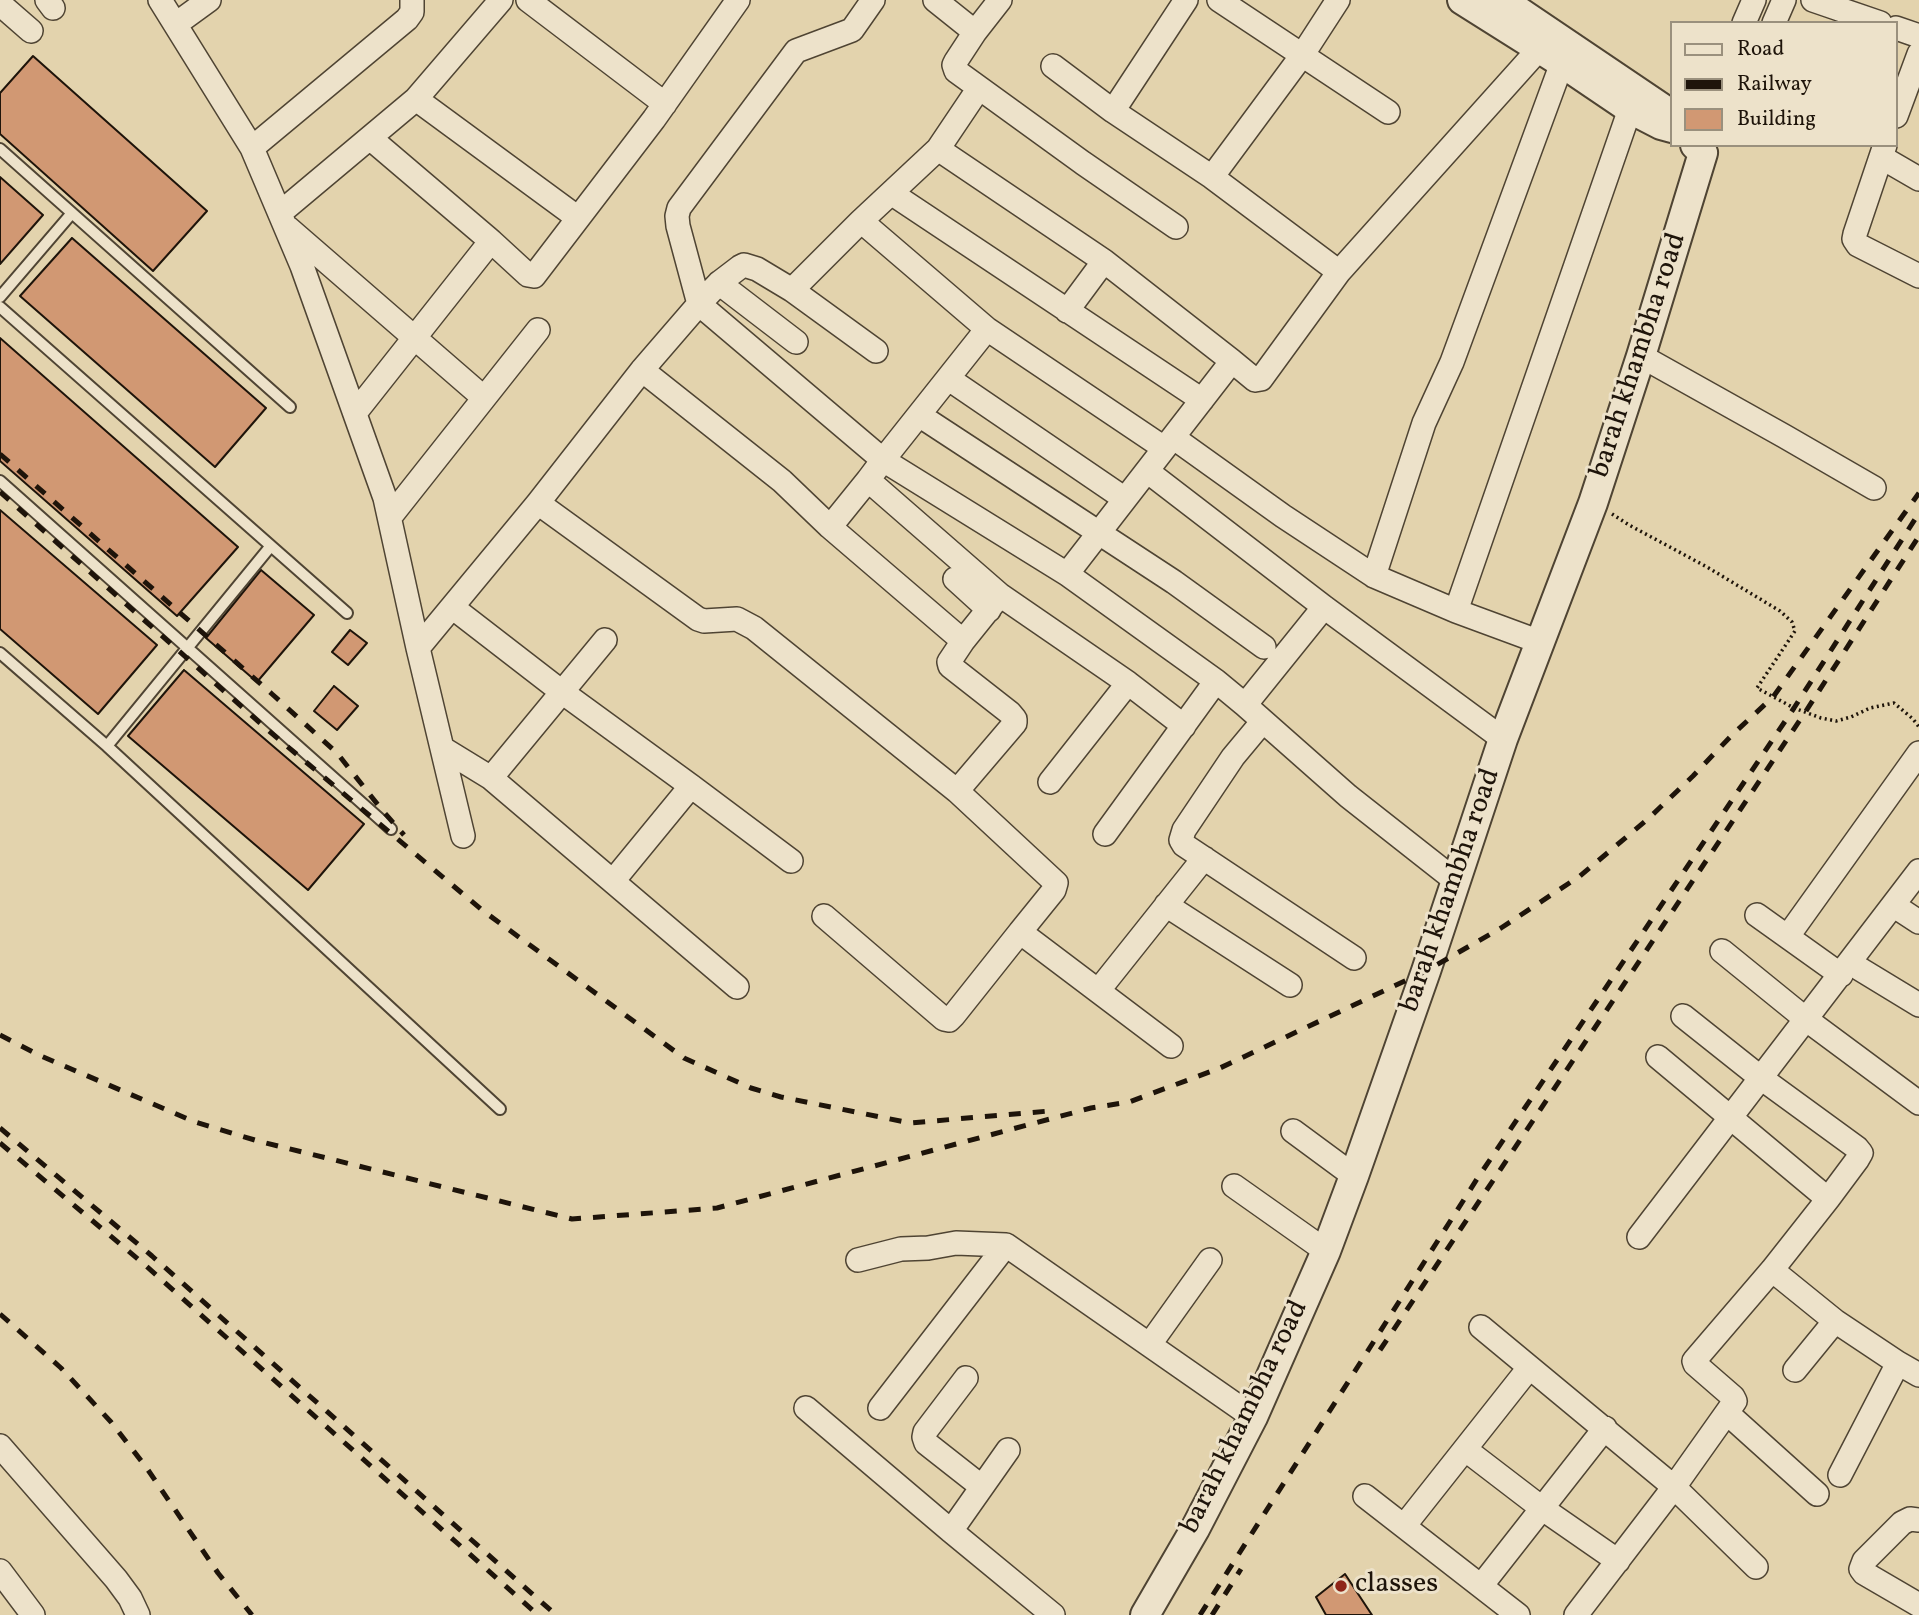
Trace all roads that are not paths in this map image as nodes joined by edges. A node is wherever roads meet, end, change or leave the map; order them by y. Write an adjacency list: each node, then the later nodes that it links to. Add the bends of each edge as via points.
1 (160, 0): 22 (street)
2 (209, 0): 22 (street)
3 (412, 0): 41 (street, via 407,19)
4 (501, 0): 32 (street)
5 (528, 0): 33 (street)
6 (738, 0): 33 (street)
7 (873, 0): 61 (street, via 852,30 796,51 679,208 678,226)
8 (935, 0): 25 (street)
9 (1000, 0): 25 (street)
10 (1186, 0): 35 (street)
11 (1219, 0): 27 (street)
12 (1338, 0): 27 (street)
13 (1462, 0): 29 (street)
14 (1502, 0): 38 (street)
15 (1754, 0): 19 (street)
16 (1784, 0): 20 (street)
17 (1813, 0): 21 (street)
18 (0, 4): 24 (street)
19 (1745, 21)
20 (1775, 21)
21 (1874, 21)
22 (176, 24): 41 (street)
23 (1898, 29): 26 (street)
24 (31, 31)
25 (975, 32): 31 (street, via 954,65)
26 (1919, 36)
27 (1303, 54): 37 (street); 46 (street)
28 (1919, 54): 36 (street)
29 (1551, 56): 34 (street); 56 (street); 91 (street, via 1452,362 1424,423)
30 (1053, 66): 35 (street)
31 (979, 88): 44 (street); 53 (street)
32 (416, 99): 40 (street); 50 (street)
33 (665, 104): 50 (street)
34 (1630, 109): 39 (street); 96 (street)
35 (1113, 111): 46 (street)
36 (1898, 111)
37 (1388, 112)
38 (1671, 114)
39 (1671, 128)
40 (370, 138): 51 (street); 54 (street)
41 (251, 148): 51 (street)
42 (1701, 148): 69 (street, barah khambha road)
43 (0, 149): 49 (lane)
44 (938, 149): 48 (street); 55 (street)
45 (1883, 151): 47 (street); 57 (street, via 1854,239)
46 (1212, 177): 56 (street)
47 (1919, 178)
48 (891, 193): 52 (street); 63 (street)
49 (72, 213): 60 (lane); 75 (lane)
50 (578, 218): 54 (street, via 534,276)
51 (282, 219): 66 (street); 76 (street)
52 (861, 221): 59 (street); 64 (street)
53 (1176, 227)
54 (491, 242): 66 (street)
55 (1104, 261): 63 (street); 70 (street)
56 (1339, 272): 70 (street, via 1261,379 1255,380)
57 (1919, 276)
58 (719, 283): 59 (street, via 749,265); 61 (street); 67 (street)
59 (792, 290): 68 (street)
60 (0, 297)
61 (699, 304): 71 (street); 79 (street)
62 (0, 307): 89 (lane)
63 (1067, 311): 74 (street)
64 (987, 329): 72 (street); 78 (street)
65 (538, 330): 73 (street)
66 (414, 336): 73 (street); 76 (street)
67 (796, 342)
68 (876, 351)
69 (1641, 356): 83 (street); 100 (street, barah khambha road, via 1593,503)
70 (1232, 361): 74 (street)
71 (642, 370): 85 (street); 87 (street, via 782,481)
72 (949, 379): 77 (street); 84 (street)
73 (484, 398): 86 (street)
74 (1202, 400): 78 (street)
75 (290, 407)
76 (355, 413): 86 (street)
77 (919, 415): 79 (street); 88 (street)
78 (1169, 443): 80 (street); 91 (street)
79 (883, 460): 81 (street); 90 (street)
80 (1147, 471): 84 (street); 95 (street)
81 (869, 480): 87 (street); 93 (street)
82 (0, 481): 102 (lane)
83 (1874, 488)
84 (1125, 499): 88 (street)
85 (538, 503): 94 (street); 118 (street, via 698,619 737,619 754,628)
86 (390, 517): 103 (street)
87 (830, 527): 99 (street)
88 (1099, 533): 90 (street); 101 (street)
89 (270, 547): 97 (lane); 102 (lane)
90 (1067, 574): 105 (street)
91 (1374, 576): 96 (street)
92 (955, 579): 93 (street)
93 (995, 602): 99 (street); 106 (street)
94 (452, 607): 103 (street); 107 (street)
95 (1324, 607): 108 (street); 111 (street)
96 (1456, 611): 100 (street)
97 (347, 613)
98 (605, 640): 107 (street)
99 (963, 641): 118 (street, via 950,666 1010,713 1015,723)
100 (1540, 642): 111 (street, barah khambha road)
101 (1264, 647)
102 (188, 648): 112 (lane); 119 (lane)
103 (418, 649): 113 (street)
104 (0, 653): 112 (lane)
105 (1216, 681): 108 (street); 110 (street)
106 (1128, 683): 110 (street); 116 (street)
107 (562, 692): 115 (street); 117 (street)
108 (1245, 705): 109 (street)
109 (1264, 721): 122 (street, via 1233,757 1182,835 1184,845); 126 (street, via 1348,796)
110 (1184, 726): 120 (street)
111 (1503, 739): 126 (street, barah khambha road)
112 (107, 746): 147 (lane)
113 (442, 748): 115 (street); 121 (street)
114 (1919, 753): 133 (street)
115 (491, 778): 125 (street)
116 (1050, 782)
117 (691, 786): 123 (street); 125 (street)
118 (957, 791): 132 (street, via 1056,883)
119 (391, 829)
120 (1105, 834)
121 (463, 836)
122 (1203, 858): 127 (street); 135 (street)
123 (791, 861)
124 (1919, 872): 128 (street)
125 (612, 881): 138 (street)
126 (1456, 881): 150 (street, barah khambha road)
127 (1166, 905): 137 (street); 139 (street)
128 (1893, 905): 131 (street); 136 (street)
129 (1757, 915): 133 (street)
130 (824, 916): 132 (street, via 949,1020)
131 (1919, 922)
132 (1020, 932): 139 (street)
133 (1788, 936): 136 (street)
134 (1723, 951): 142 (street)
135 (1354, 958)
136 (1846, 969): 140 (street); 142 (street)
137 (1290, 985)
138 (737, 987)
139 (1098, 991): 143 (street)
140 (1919, 1006)
141 (1683, 1016): 145 (street)
142 (1807, 1020): 145 (street); 146 (street)
143 (1171, 1046)
144 (1658, 1058): 148 (street)
145 (1761, 1078): 148 (street); 152 (street, via 1861,1153)
146 (1919, 1103)
147 (500, 1109)
148 (1730, 1117): 152 (street); 153 (street)
149 (1293, 1131): 150 (street)
150 (1354, 1176): 155 (street, barah khambha road)
151 (1234, 1186): 155 (street)
152 (1828, 1199): 158 (street)
153 (1639, 1237)
154 (1006, 1245): 156 (street, via 901,1249); 161 (street); 168 (street)
155 (1326, 1251): 170 (street, barah khambha road)
156 (858, 1260)
157 (1210, 1260): 161 (street)
158 (1772, 1270): 159 (street); 169 (street, via 1694,1361 1735,1399)
159 (1835, 1321): 162 (street); 164 (street)
160 (1481, 1327): 163 (street)
161 (1150, 1344): 170 (street)
162 (1898, 1363): 165 (street); 175 (street)
163 (1529, 1368): 171 (street); 174 (street)
164 (1795, 1370)
165 (1919, 1374)
166 (966, 1378): 176 (street, via 924,1437)
167 (806, 1408): 183 (street)
168 (880, 1408)
169 (1727, 1413): 177 (street); 178 (street)
170 (1253, 1417): 192 (street, barah khambha road)
171 (1605, 1428): 177 (street); 180 (street)
172 (0, 1446): 190 (street, via 116,1579)
173 (1008, 1450): 176 (street)
174 (1466, 1450): 180 (street); 182 (street)
175 (1840, 1475)
176 (982, 1487): 183 (street)
177 (1674, 1487): 184 (street); 185 (street)
178 (1817, 1493)
179 (1365, 1496): 182 (street)
180 (1543, 1509): 184 (street); 187 (street)
181 (1919, 1520): 188 (street, via 1902,1523 1861,1569)
182 (1405, 1526): 187 (street)
183 (951, 1531): 191 (street)
184 (1618, 1561): 194 (street)
185 (1756, 1567)
186 (0, 1572): 189 (street)
187 (1481, 1586): 193 (street)
188 (1919, 1605)
189 (33, 1615)
190 (138, 1615)
191 (1053, 1615)
192 (1145, 1615)
193 (1518, 1615)
194 (1576, 1615)

